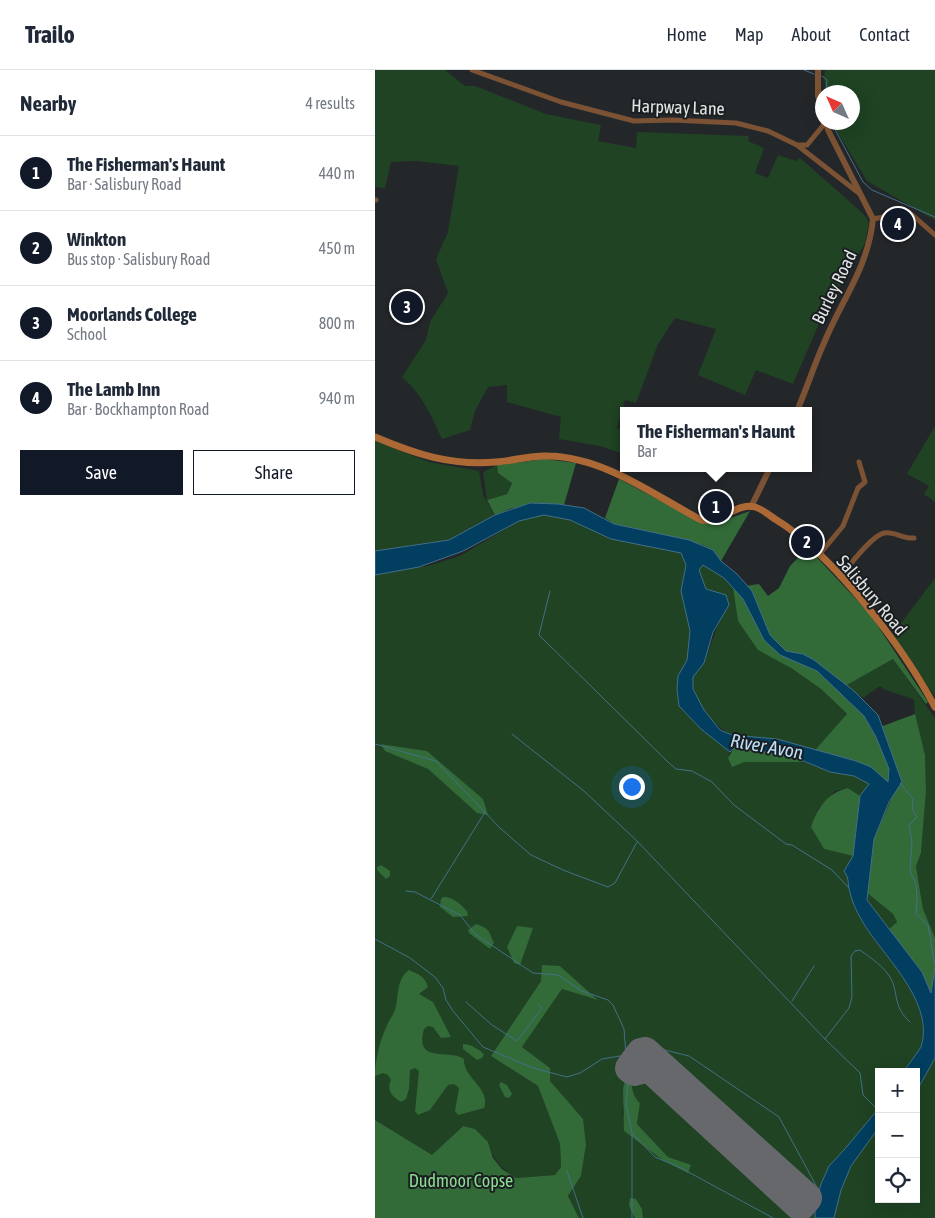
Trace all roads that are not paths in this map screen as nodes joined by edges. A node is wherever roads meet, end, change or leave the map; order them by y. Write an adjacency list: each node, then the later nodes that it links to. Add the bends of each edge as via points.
1 (472, 70): 6 (street, Harpway Lane, via 561,102 634,121 736,123 768,131)
2 (818, 70): 3 (street)
3 (818, 85)
4 (819, 130): 6 (street, via 807,145)
5 (828, 130): 7 (street)
6 (797, 145): 7 (street, Harpway Lane)
7 (860, 194): 8 (street)
8 (873, 219): 9 (street, via 909,212); 10 (street, Burley Road, via 863,265 824,343)
9 (935, 235)
10 (799, 407)
11 (375, 437): 14 (main road, via 416,454 455,463 549,456 590,464 611,471 701,520 711,521)
12 (859, 462): 16 (street, via 865,482 858,488 843,526)
13 (768, 472): 14 (street)
14 (751, 507): 16 (main road, Salisbury Road, via 780,522 804,539)
15 (914, 538): 17 (street, via 882,534 871,541)
16 (819, 555): 17 (main road, Salisbury Road)
17 (840, 577): 18 (main road, Salisbury Road, via 873,614)
18 (935, 707)

